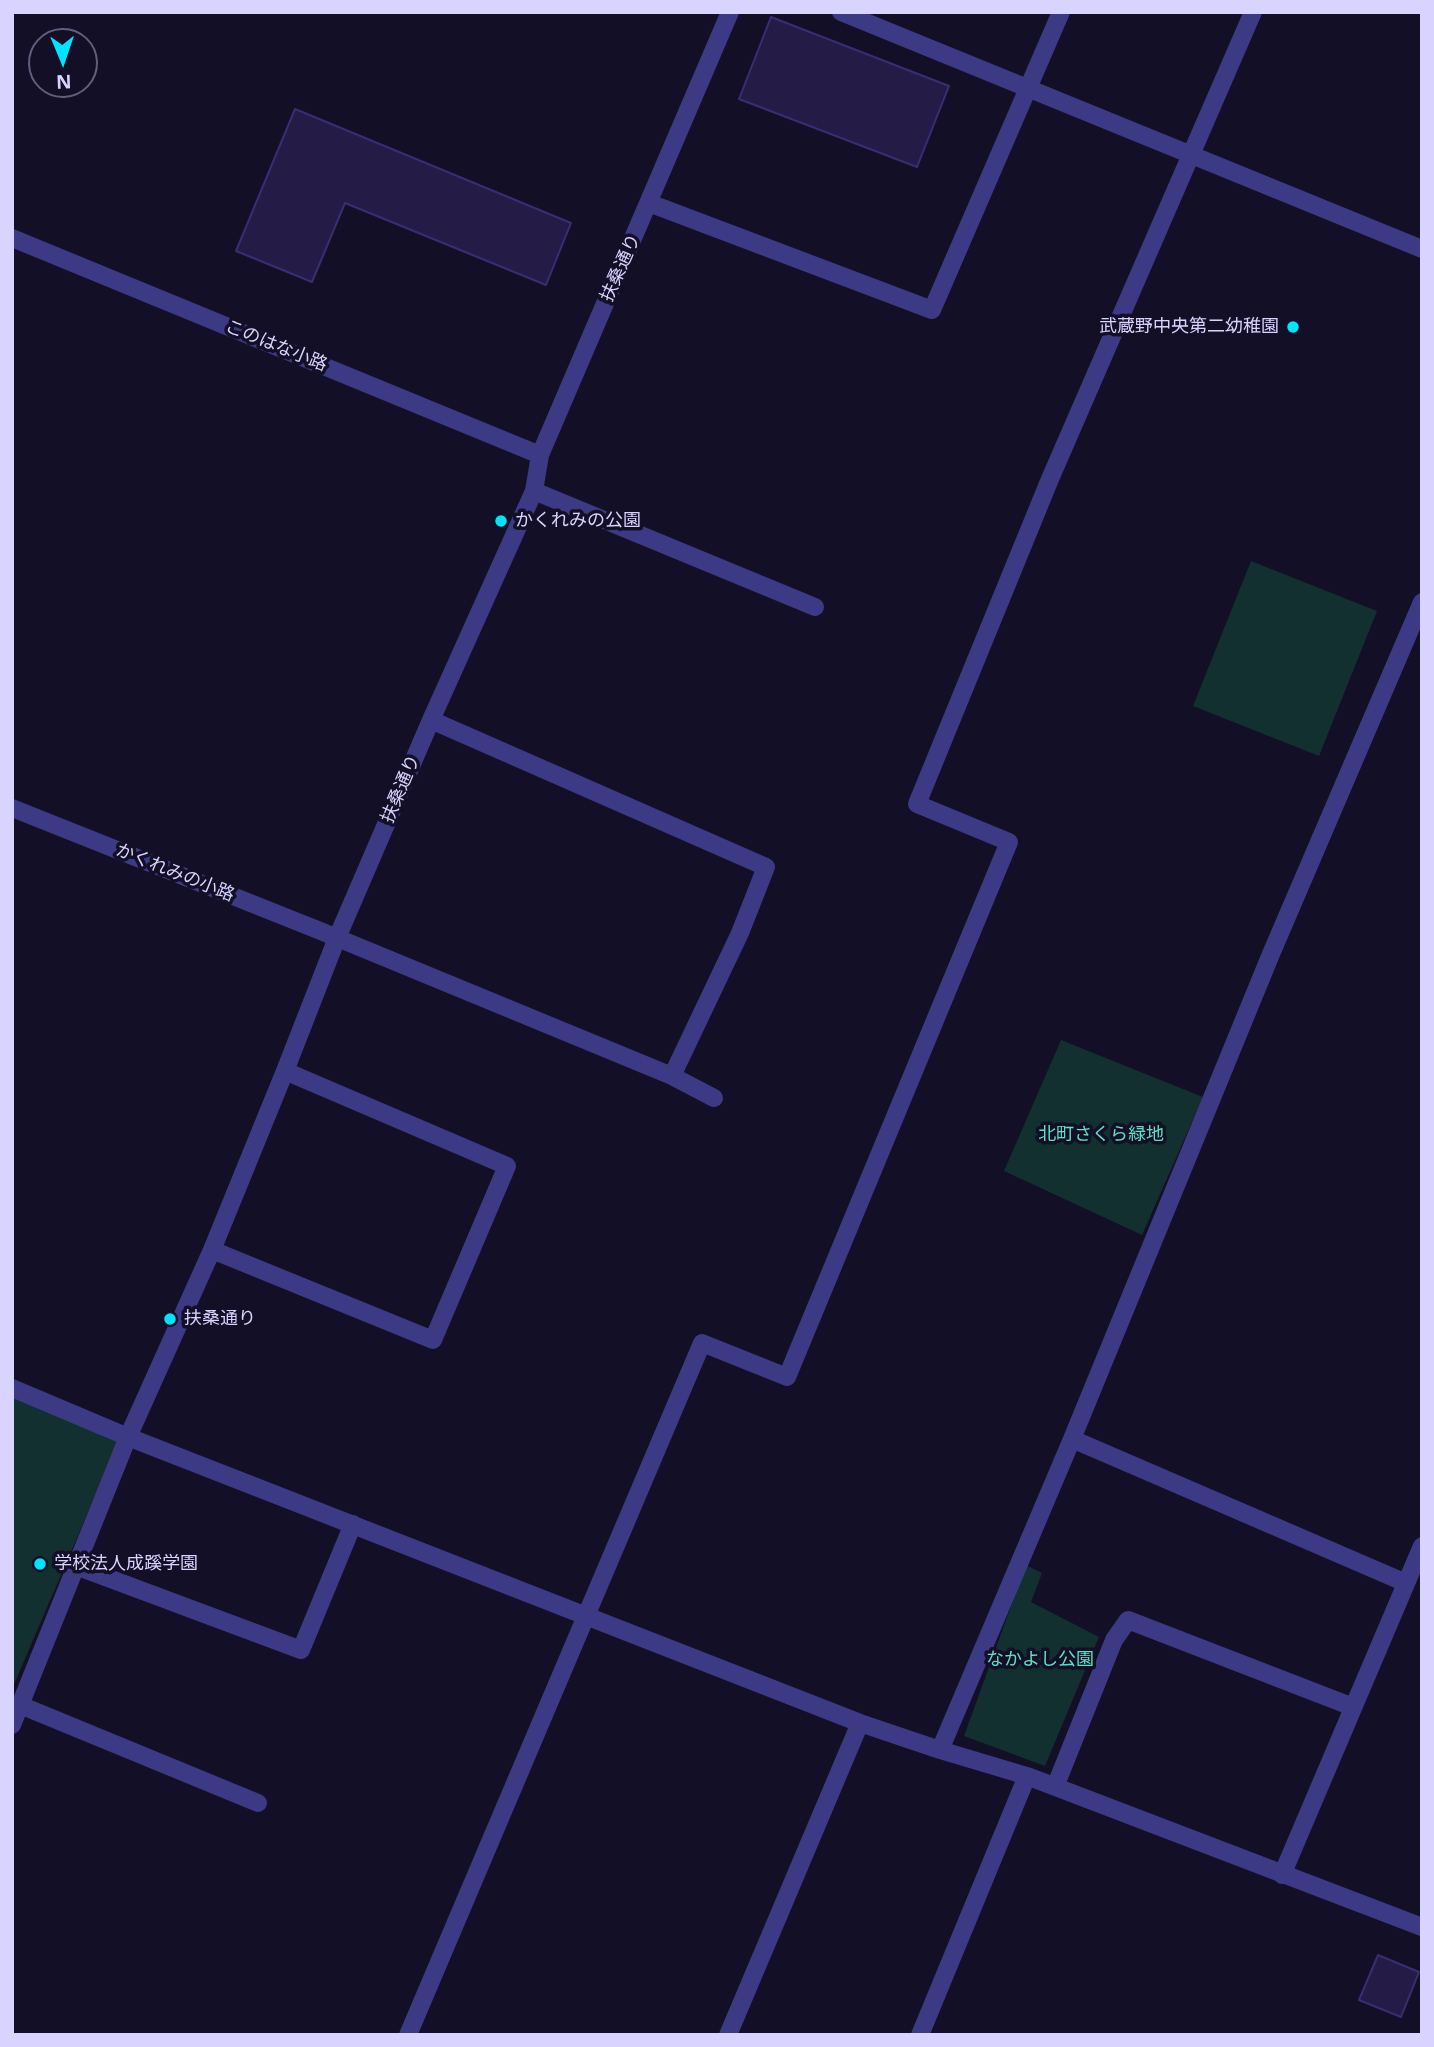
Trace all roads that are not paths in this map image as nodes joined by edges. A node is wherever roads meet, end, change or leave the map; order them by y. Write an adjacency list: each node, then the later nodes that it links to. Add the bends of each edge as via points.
1 (730, 12): 7 (street, 扶桑通り)
2 (841, 12): 5 (street)
3 (1062, 12): 5 (street)
4 (1253, 12): 6 (street)
5 (1029, 89): 6 (street); 7 (street, via 932,310)
6 (1191, 156): 9 (street); 28 (street, via 1050,479 917,804 1009,842 803,1339 787,1377 702,1343)
7 (649, 203): 10 (street, 扶桑通り)
8 (12, 238): 10 (street, このはな小路)
9 (1422, 249)
10 (540, 455): 11 (street, 扶桑通り)
11 (534, 491): 13 (street); 14 (street, 扶桑通り)
12 (1422, 602): 23 (street)
13 (815, 607)
14 (431, 720): 16 (street, 扶桑通り); 18 (street, via 766,867)
15 (12, 808): 16 (street, かくれみの小路)
16 (337, 938): 17 (street, 扶桑通り); 18 (street, かくれみの小路)
17 (285, 1071): 20 (street, 扶桑通り); 20 (street, via 507,1166 433,1340)
18 (672, 1076): 19 (street, かくれみの小路)
19 (714, 1098)
20 (212, 1250): 22 (street, 扶桑通り)
21 (12, 1388): 22 (street)
22 (128, 1437): 24 (street); 26 (street, 扶桑通り)
23 (1072, 1438): 27 (street); 33 (street)
24 (353, 1524): 26 (street, via 301,1650); 28 (street)
25 (1422, 1546): 27 (street)
26 (76, 1566): 29 (street, 扶桑通り)
27 (1406, 1583): 30 (street)
28 (585, 1616): 31 (street); 39 (street)
29 (20, 1705): 32 (street, 扶桑通り); 36 (street)
30 (1353, 1707): 35 (street, via 1128,1620 1114,1640); 37 (street)
31 (860, 1723): 33 (street); 40 (street)
32 (12, 1725)
33 (940, 1750): 34 (street)
34 (1027, 1776): 35 (street); 41 (street)
35 (1055, 1787): 37 (street)
36 (258, 1803)
37 (1282, 1875): 38 (street)
38 (1422, 1927)
39 (408, 2035)
40 (728, 2035)
41 (920, 2035)

